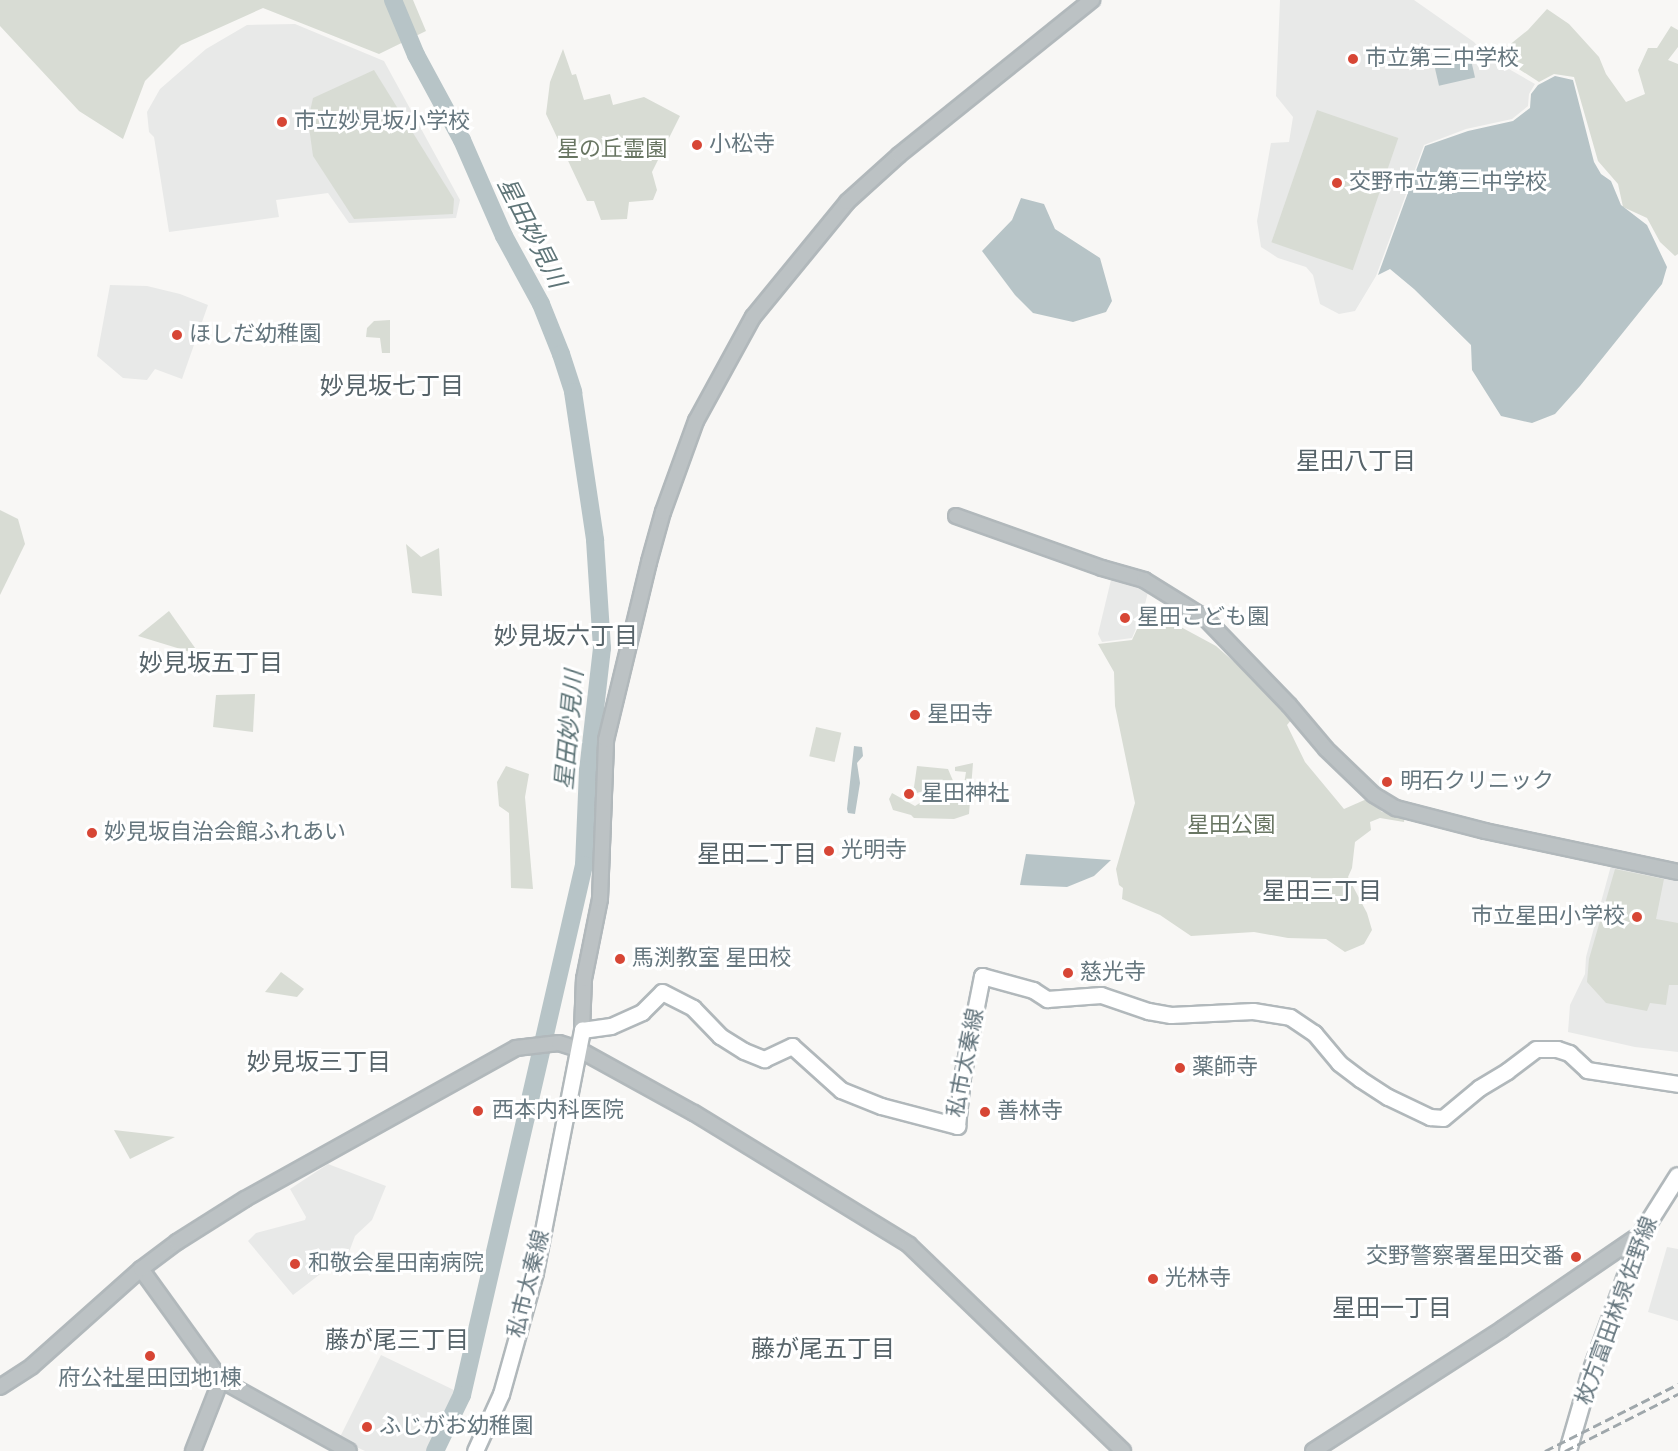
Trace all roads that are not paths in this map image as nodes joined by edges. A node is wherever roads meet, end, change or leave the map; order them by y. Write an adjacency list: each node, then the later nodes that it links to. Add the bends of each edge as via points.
1 (1092, 0): 4 (street, via 899,155 847,202 753,317 696,421 663,512 606,740 600,900 584,979)
2 (956, 516): 3 (street, via 1144,580 1205,618 1326,749 1374,795 1396,808)
3 (1678, 872)
4 (582, 1030): 5 (main road, 私市太秦線); 6 (main road, 私市太秦線, via 611,1026 642,1012 662,992 693,1008 720,1036 744,1052 764,1059 792,1046 841,1090 881,1106 957,1126 962,1077 982,976 1032,990 1047,999 1101,995 1171,1015 1253,1011 1290,1017 1314,1033 1339,1063 1360,1079 1430,1117 1443,1118 1536,1049 1569,1053 1587,1070)
5 (578, 1049): 9 (street, via 560,1043 516,1048 255,1193); 14 (main road, 私市太秦線, via 535,1272 501,1394); 15 (street, via 694,1113 909,1245)
6 (1678, 1084)
7 (1678, 1176): 8 (main road, 枚方富田林泉佐野線)
8 (1642, 1233): 16 (street); 17 (main road, 枚方富田林泉佐野線)
9 (141, 1269): 10 (street); 11 (street, via 32,1366)
10 (221, 1380): 12 (street); 13 (street)
11 (0, 1387)
12 (193, 1451)
13 (349, 1451)
14 (475, 1451)
15 (1123, 1451)
16 (1313, 1451)
17 (1568, 1451)

